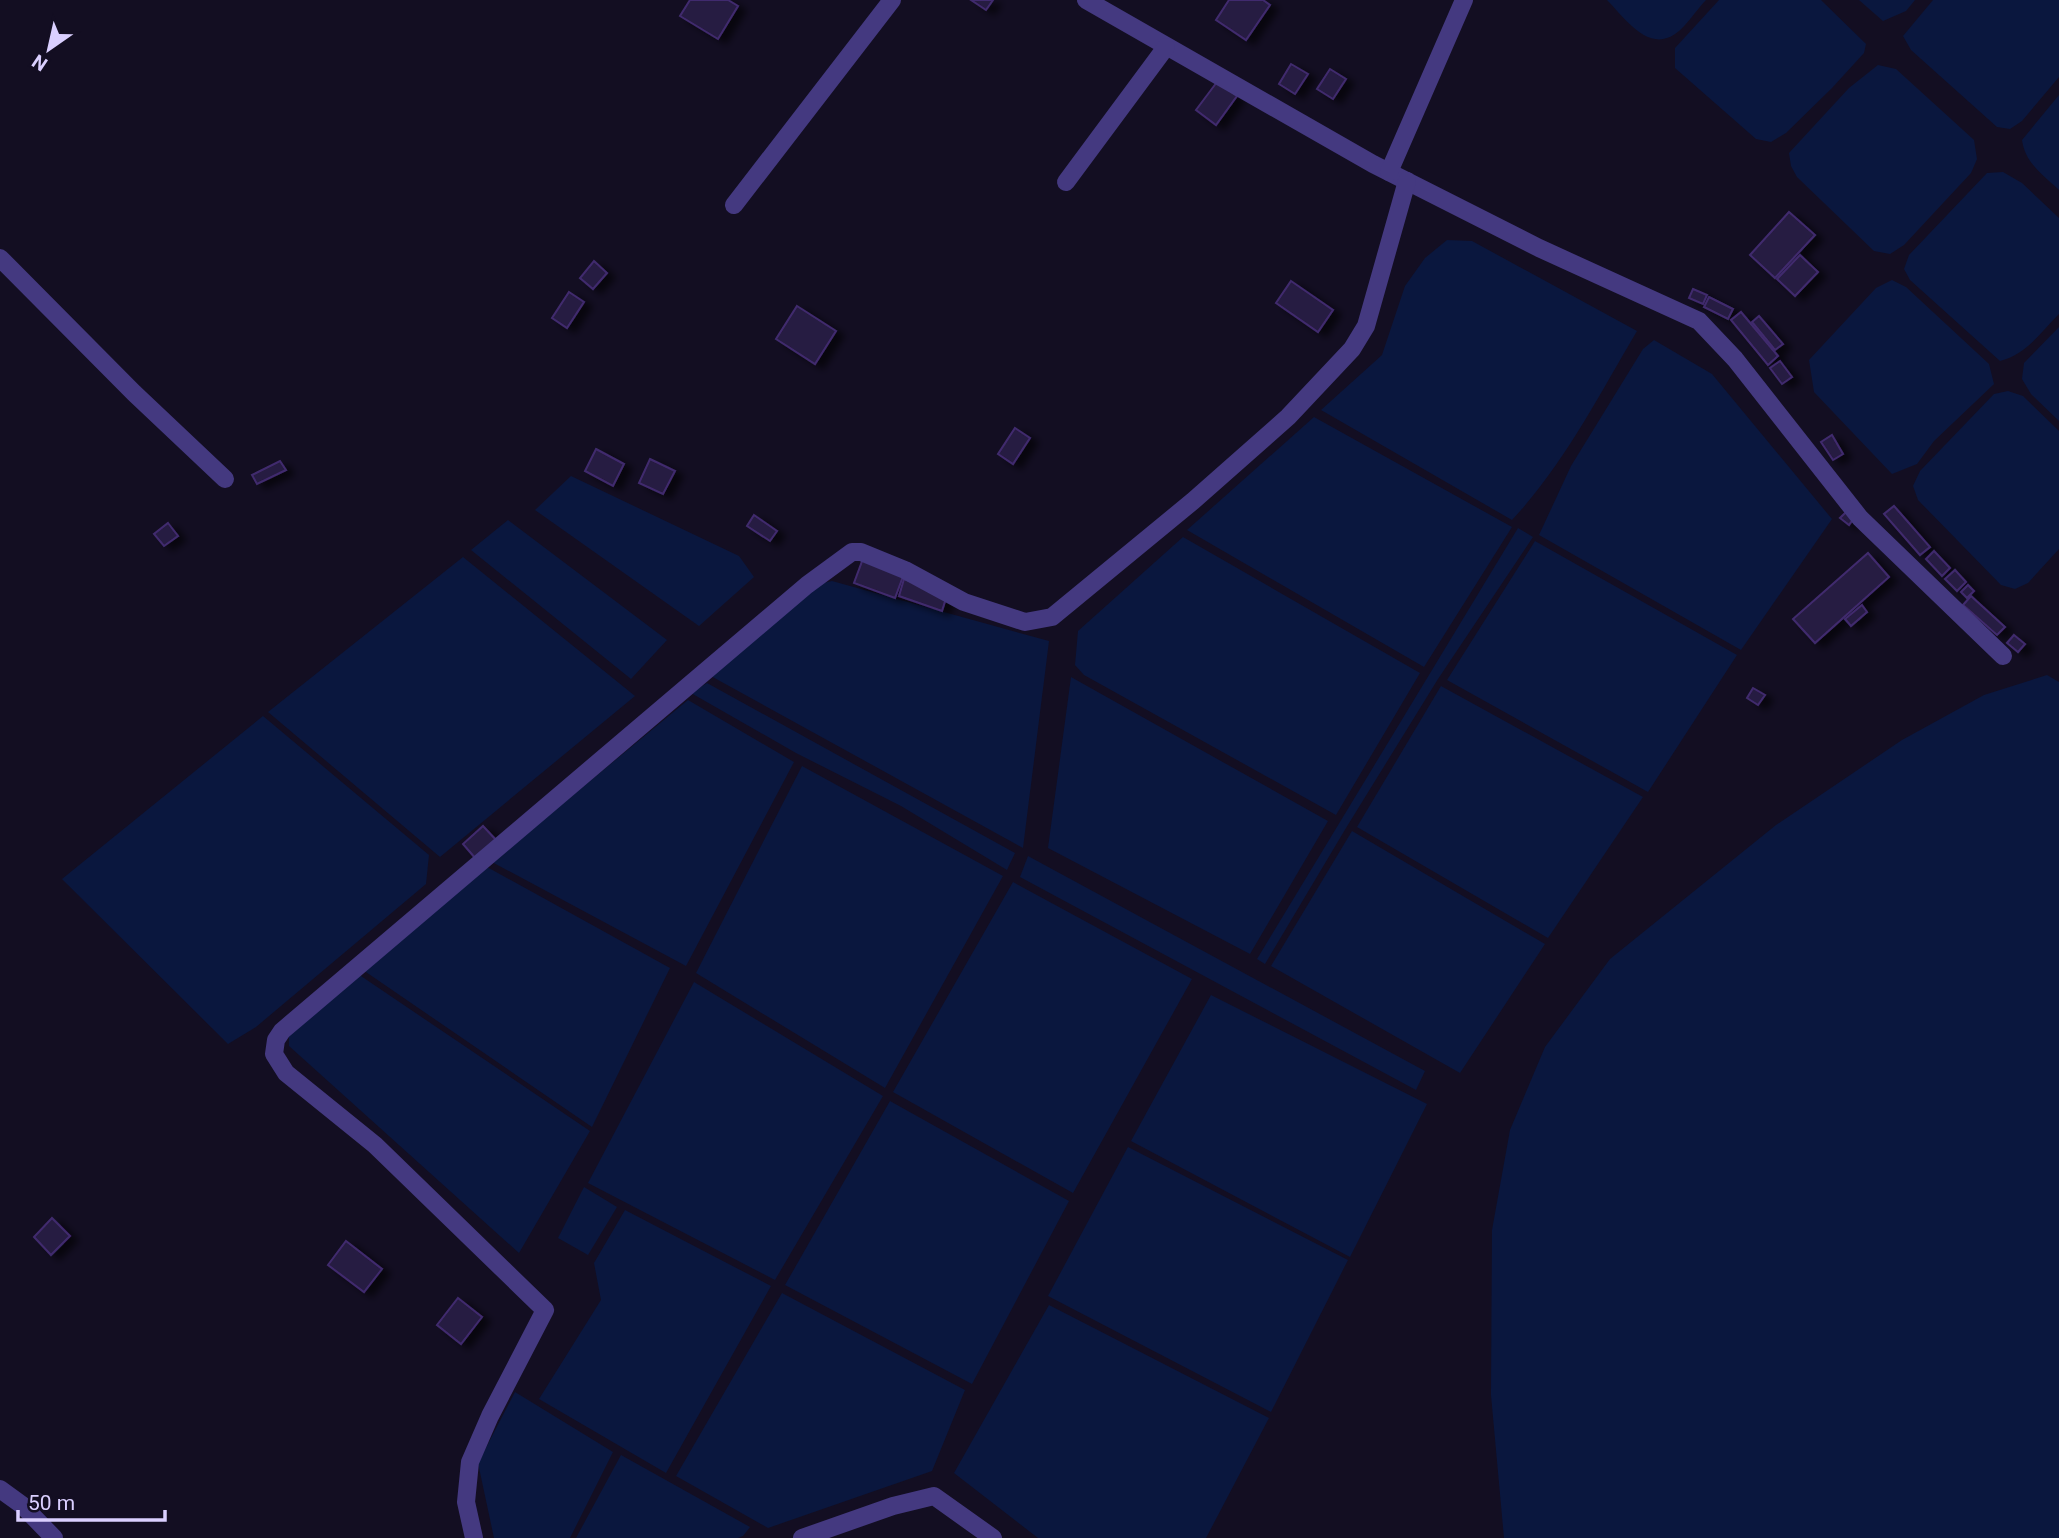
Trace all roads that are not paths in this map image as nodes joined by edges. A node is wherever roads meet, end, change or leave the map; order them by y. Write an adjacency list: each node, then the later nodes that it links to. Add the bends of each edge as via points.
1 (892, 0): 8 (street)
2 (1086, 0): 4 (street)
3 (1464, 0): 5 (street)
4 (1166, 47): 5 (street); 7 (street)
5 (1389, 172): 6 (street)
6 (1407, 181): 11 (street, via 1699,321 1735,359 1860,518); 14 (street, via 1366,326 1352,349 1288,417 1052,617 1025,622 964,602 905,570 852,552 807,585 282,1031 274,1054 286,1073 375,1145 545,1310 470,1462 466,1502)
7 (1066, 182)
8 (734, 205)
9 (0, 258): 10 (street)
10 (225, 479)
11 (2003, 656)
12 (0, 1489): 13 (street)
13 (54, 1538)
14 (474, 1538)
15 (802, 1538): 16 (street, via 934,1496)
16 (993, 1538)

